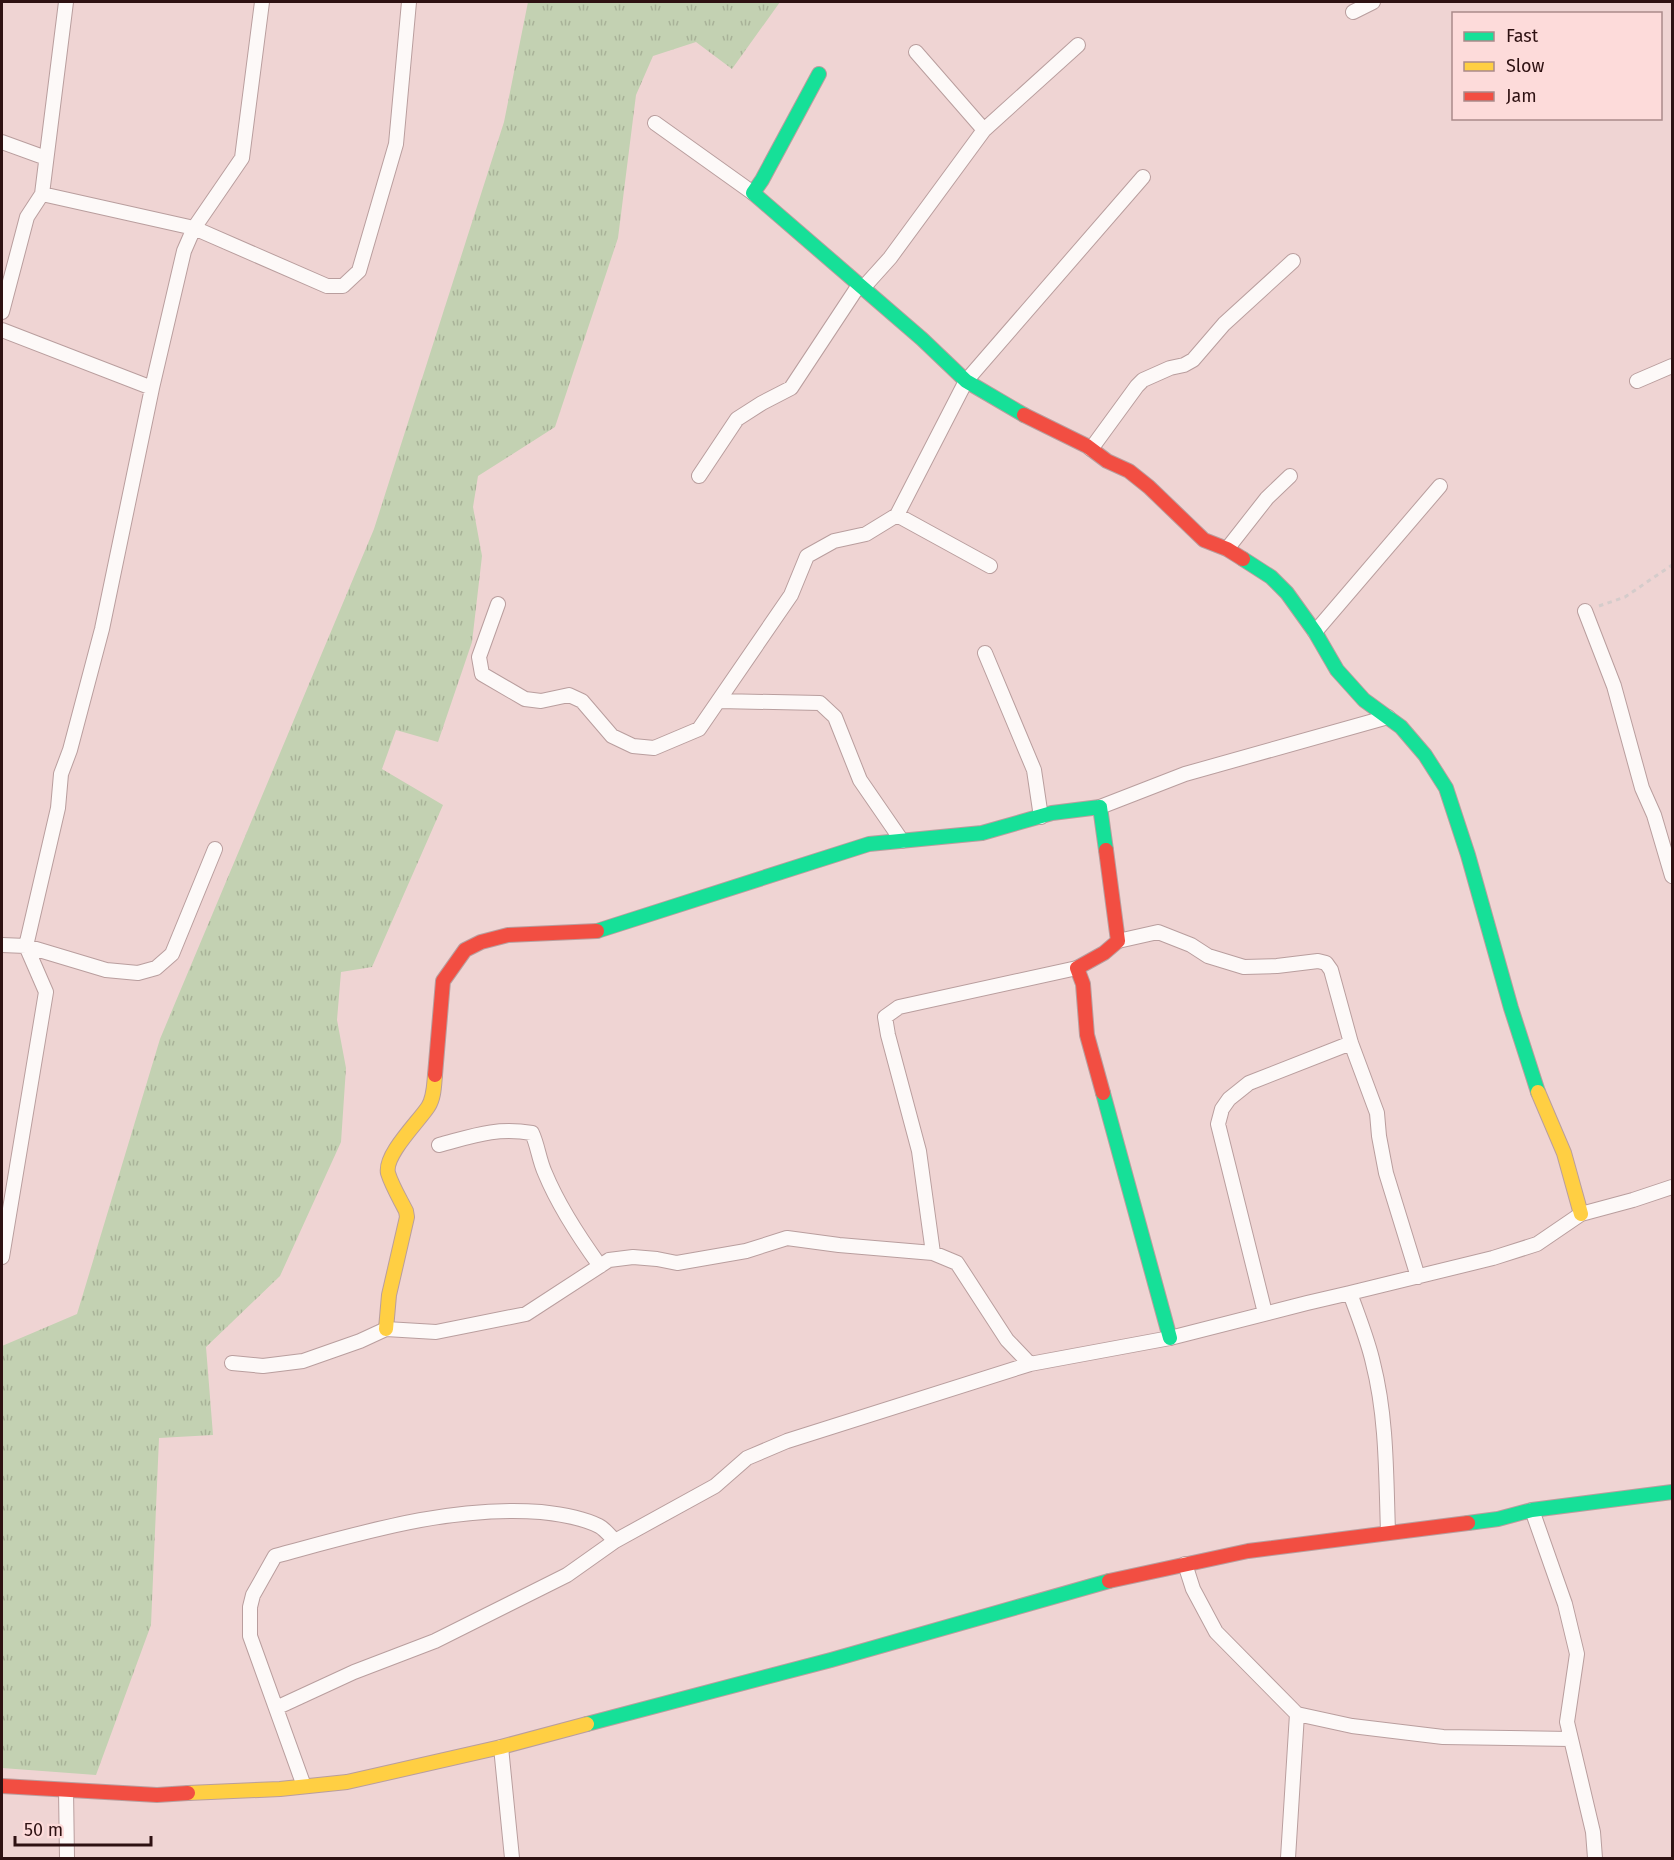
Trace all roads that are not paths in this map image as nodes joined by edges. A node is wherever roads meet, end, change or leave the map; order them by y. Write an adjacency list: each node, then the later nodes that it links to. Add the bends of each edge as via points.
1 (66, 2): 12 (street)
2 (262, 2): 16 (street, via 242,158)
3 (408, 2): 16 (street, via 396,144 359,271 343,286 327,286)
4 (1373, 2): 5 (street)
5 (1353, 12)
6 (1078, 45): 10 (street)
7 (916, 52): 10 (street)
8 (819, 74): 14 (street)
9 (655, 123): 14 (street)
10 (984, 130): 18 (street, via 890,258)
11 (2, 142): 12 (street)
12 (46, 158): 15 (street)
13 (1143, 177): 22 (street)
14 (753, 193): 18 (street)
15 (42, 194): 16 (street); 19 (street, via 27,217)
16 (194, 228): 24 (street, via 184,251)
17 (1293, 261): 25 (street, via 1224,324 1193,360 1143,380)
18 (861, 287): 22 (street); 26 (street, via 791,388 737,419)
19 (2, 312)
20 (2, 330): 24 (street)
21 (1672, 366): 23 (street)
22 (966, 381): 25 (street); 29 (street)
23 (1637, 381)
24 (152, 388): 45 (street, via 102,629 62,774)
25 (1091, 449): 30 (street, via 1149,487 1204,540)
26 (699, 476)
27 (1290, 476): 30 (street)
28 (1440, 486): 34 (street)
29 (897, 515): 31 (street); 36 (street, via 866,534 834,541 807,556 791,596)
30 (1227, 549): 34 (street, via 1271,577)
31 (990, 566)
32 (498, 604): 36 (street, via 479,657 482,674 525,699 542,701 568,694 582,701 612,736 633,746 654,748 699,729)
33 (1585, 611): 42 (street, via 1614,686 1642,788)
34 (1315, 632): 37 (street, via 1337,670 1364,700)
35 (985, 653): 39 (street, via 1034,770)
36 (719, 701): 40 (street, via 820,703 835,717 860,780)
37 (1388, 717): 38 (street, via 1185,774); 50 (street, via 1425,755 1446,788 1511,1008 1542,1103 1564,1153)
38 (1100, 807): 39 (street); 43 (street)
39 (1041, 817): 40 (street, via 982,833)
40 (902, 841): 57 (street, via 869,844 594,933 508,935 465,950 443,981 433,1096 388,1164 407,1217 388,1295)
41 (215, 849): 45 (street, via 172,954 156,968 138,973 106,970)
42 (1672, 876)
43 (1118, 941): 46 (street); 47 (street, via 1158,932 1208,956 1244,967 1326,963)
44 (2, 945): 45 (street)
45 (27, 946): 52 (street, via 46,992)
46 (1077, 968): 51 (street, via 899,1007 885,1017 919,1150); 58 (street, via 1083,984 1087,1035)
47 (1351, 1043): 54 (street, via 1377,1113 1386,1173); 56 (street, via 1249,1083 1229,1099 1219,1118)
48 (439, 1145): 53 (street, via 482,1133 532,1133 544,1172 573,1228)
49 (1672, 1187): 50 (street)
50 (1581, 1214): 54 (street, via 1536,1244)
51 (933, 1253): 53 (street, via 787,1238 746,1251 677,1263 633,1257 609,1260); 60 (street, via 957,1263 1007,1340)
52 (2, 1257)
53 (600, 1266): 57 (street, via 526,1314 436,1332)
54 (1418, 1277): 55 (street)
55 (1350, 1293): 56 (street); 63 (street, via 1379,1395)
56 (1265, 1313): 58 (street)
57 (386, 1329): 59 (street, via 303,1361 263,1366)
58 (1170, 1338): 60 (street)
59 (232, 1363)
60 (1030, 1364): 64 (street, via 787,1441 747,1458 715,1486)
61 (1672, 1492): 62 (street)
62 (1532, 1510): 63 (street, via 1498,1519); 68 (street, via 1565,1604 1577,1654 1567,1722)
63 (1388, 1532): 65 (street, via 1248,1551)
64 (615, 1541): 66 (street, via 567,1575 435,1641); 66 (street, via 601,1526 563,1514 481,1511 378,1528 275,1556 253,1595 250,1636)
65 (1185, 1564): 67 (street, via 1193,1589 1216,1632); 69 (street, via 1095,1584 831,1660)
66 (276, 1708): 71 (street)
67 (1297, 1714): 68 (street, via 1352,1726 1443,1737); 75 (street)
68 (1570, 1739): 76 (street, via 1593,1832)
69 (501, 1747): 71 (street, via 347,1782); 74 (street)
70 (2, 1786): 72 (street)
71 (304, 1786): 72 (street, via 157,1795)
72 (66, 1790): 73 (street)
73 (67, 1858)
74 (512, 1858)
75 (1288, 1858)
76 (1594, 1858)

